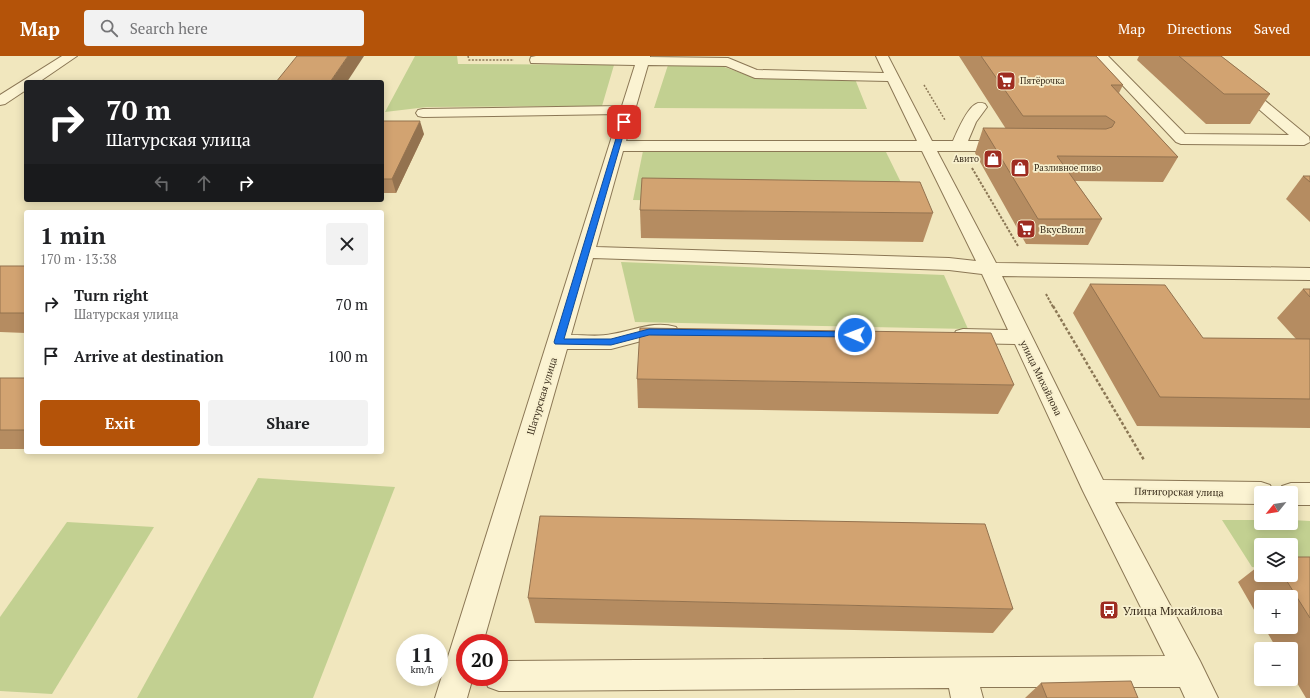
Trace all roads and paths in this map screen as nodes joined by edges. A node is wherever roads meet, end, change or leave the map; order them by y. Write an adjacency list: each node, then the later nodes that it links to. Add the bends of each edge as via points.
1 (70, 56): 9 (street)
2 (468, 56): 7 (path, via 469,60)
3 (882, 56): 8 (street, улица Михайлова)
4 (1101, 56): 5 (street, via 1181,139 1304,140)
5 (1203, 56)
6 (644, 58): 7 (street); 8 (street, via 728,62 755,74); 13 (street, Шатурская улица)
7 (536, 60)
8 (892, 77): 17 (street, улица Михайлова)
9 (33, 80)
10 (24, 85): 11 (street)
11 (0, 101)
12 (980, 107): 15 (street)
13 (628, 110): 14 (street); 16 (street, Шатурская улица)
14 (423, 113)
15 (959, 145): 17 (street); 18 (street)
16 (617, 146): 17 (street); 19 (street, Шатурская улица)
17 (927, 146): 20 (street, улица Михайлова)
18 (1022, 146)
19 (585, 252): 20 (street, via 949,264); 25 (street, Шатурская улица)
20 (989, 269): 21 (street); 24 (street, улица Михайлова)
21 (1310, 274)
22 (689, 333): 25 (street, via 649,332 611,342)
23 (942, 336): 24 (street)
24 (1022, 337): 26 (street, улица Михайлова)
25 (558, 342): 30 (street, Шатурская улица)
26 (1096, 491): 27 (street, Пятигорская улица); 33 (street, улица Михайлова)
27 (1254, 493)
28 (1298, 494): 29 (street)
29 (1310, 494)
30 (471, 634)
31 (508, 676): 32 (street)
32 (964, 685): 33 (street, via 1136,671)
33 (1195, 685)

